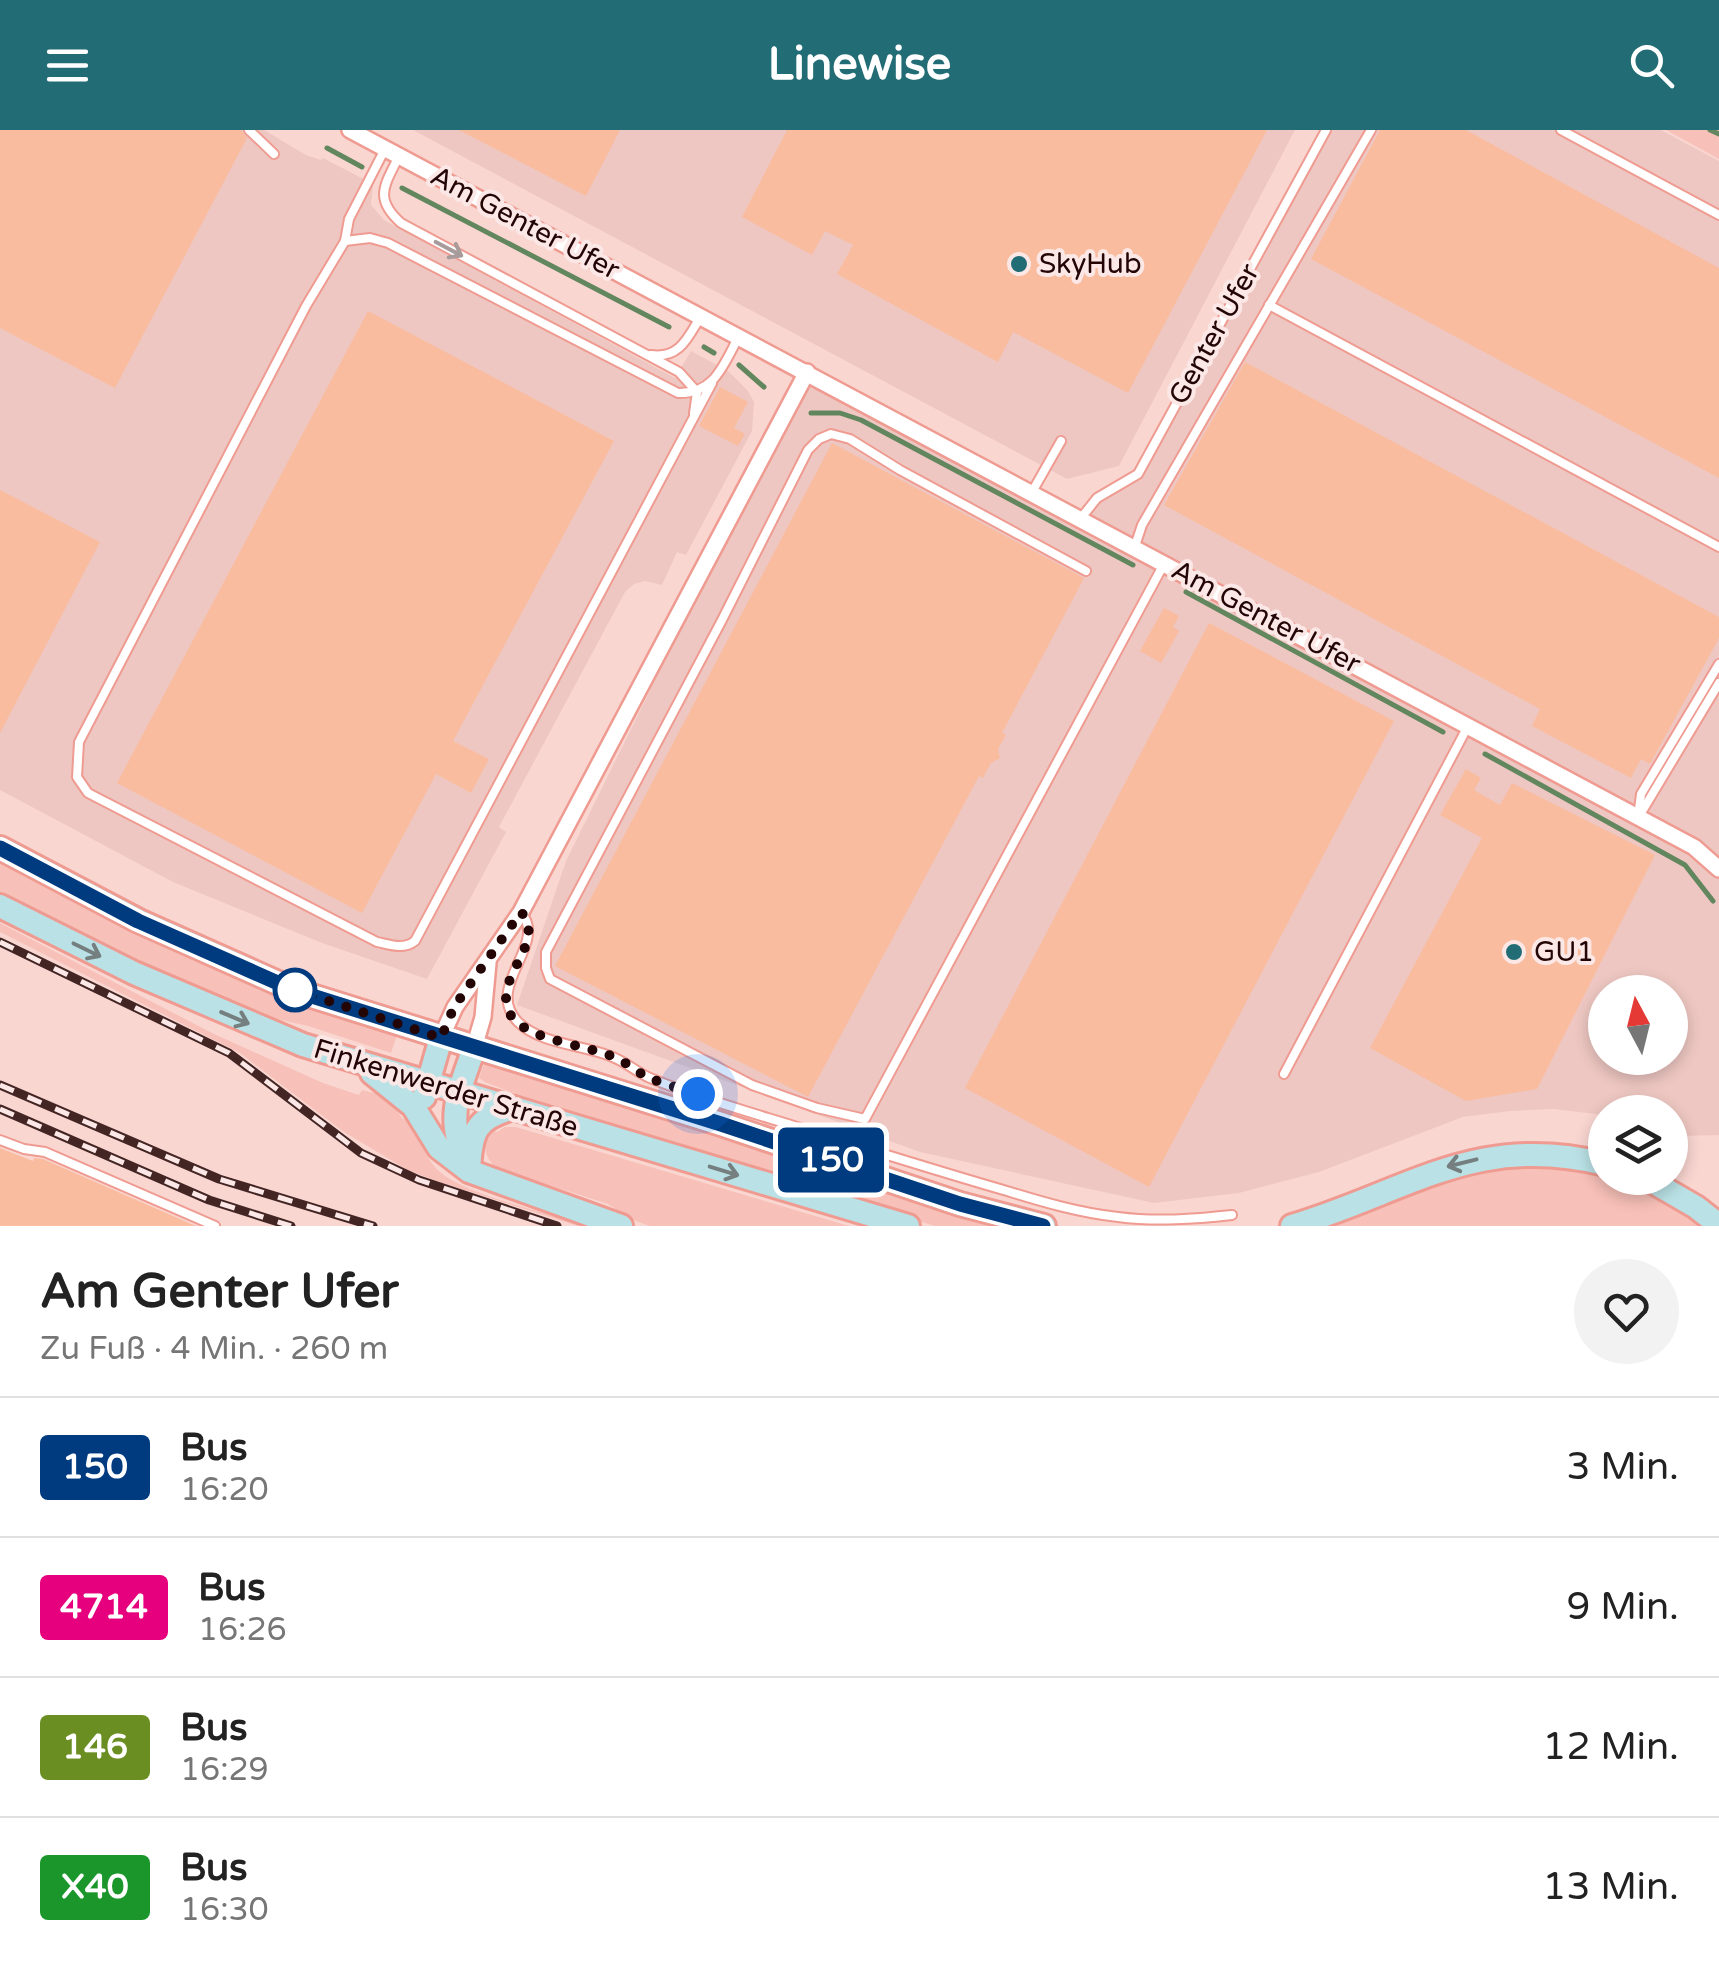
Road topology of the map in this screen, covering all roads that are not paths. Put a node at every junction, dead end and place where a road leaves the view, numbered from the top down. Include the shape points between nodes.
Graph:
1 (249, 130) edge
2 (350, 130) edge
3 (1326, 130) edge
4 (1371, 130) edge
5 (1562, 130) edge
6 (392, 152) junction
7 (274, 154) dead end
8 (1719, 216) edge
9 (345, 241) junction
10 (1269, 306) junction
11 (701, 316) junction
12 (739, 336) junction
13 (642, 353) junction
14 (807, 372) junction
15 (712, 383) junction
16 (696, 392) junction
17 (693, 423) junction
18 (1061, 441) dead end
19 (1032, 492) junction
20 (1081, 518) junction
21 (1134, 546) junction
22 (1719, 548) edge
23 (1165, 562) junction
24 (1086, 572) dead end
25 (1719, 664) edge
26 (1719, 683) edge
27 (1468, 726) junction
28 (1638, 817) junction
29 (0, 848) edge
30 (1719, 869) edge
31 (0, 906) edge
32 (521, 912) junction
33 (488, 963) junction
34 (441, 1038) junction
35 (474, 1048) junction
36 (362, 1064) junction
37 (1284, 1074) dead end
38 (426, 1084) junction
39 (458, 1093) junction
40 (514, 1108) junction
41 (424, 1122) junction
42 (0, 1140) edge
43 (1588, 1161) edge
44 (469, 1171) junction
45 (1675, 1195) edge
46 (1232, 1215) dead end
47 (215, 1226) edge
48 (621, 1226) edge
49 (908, 1226) edge
50 (1044, 1226) edge
51 (1292, 1226) edge
52 (1719, 1226) edge

1 - 7 lane
2 - 6 street, Am Genter Ufer
3 - 20 lane, Genter Ufer via 1138,474 1096,498
4 - 10 lane
5 - 8 lane
6 - 9 lane via 349,220
6 - 11 street, Am Genter Ufer
6 -> 13 lane via 383,195 400,223
9 - 16 lane via 388,243 667,390
9 - 17 lane via 79,742 77,777 88,793 377,942 410,945
10 - 21 lane
10 - 22 lane
11 - 12 street, Am Genter Ufer
11 - 13 lane via 681,349
12 - 14 street, Am Genter Ufer
12 - 15 lane
13 - 16 lane via 679,372
14 - 19 street, Am Genter Ufer
14 - 32 street
15 - 16 lane
15 - 17 lane
16 - 17 lane
18 - 19 lane
19 - 20 street, Am Genter Ufer
20 - 21 street, Am Genter Ufer
21 - 23 street, Am Genter Ufer
23 - 24 lane via 866,1119 752,1085 550,979 546,952 808,450 820,439 850,439
23 - 27 street, Am Genter Ufer
25 - 28 lane via 1641,794
26 - 28 lane
27 - 28 street, Am Genter Ufer
27 - 37 lane
28 - 30 street, Am Genter Ufer via 1694,847
29 - 34 main road, Finkenwerder Straße via 224,962
31 -> 36 main road, Finkenwerder Straße via 200,1003
32 - 33 street
32 - 46 lane via 531,935 507,996 509,1012 522,1026 698,1094 1064,1207 1176,1220
33 - 34 street via 454,1007
33 - 35 street
34 - 35 main road, Finkenwerder Straße
34 - 38 main road
35 - 39 main road
35 - 50 main road, Finkenwerder Straße
36 - 38 main road, Finkenwerder Straße
36 - 41 main road
38 - 39 main road, Finkenwerder Straße
38 - 41 main road
39 - 40 main road, Finkenwerder Straße
39 - 44 main road via 454,1130
40 - 44 main road via 481,1123
40 -> 49 main road, Finkenwerder Straße
41 - 44 main road via 439,1148
42 - 47 lane via 45,1152
43 -> 51 main road via 1544,1154 1470,1160
44 - 48 main road
45 - 52 main road

